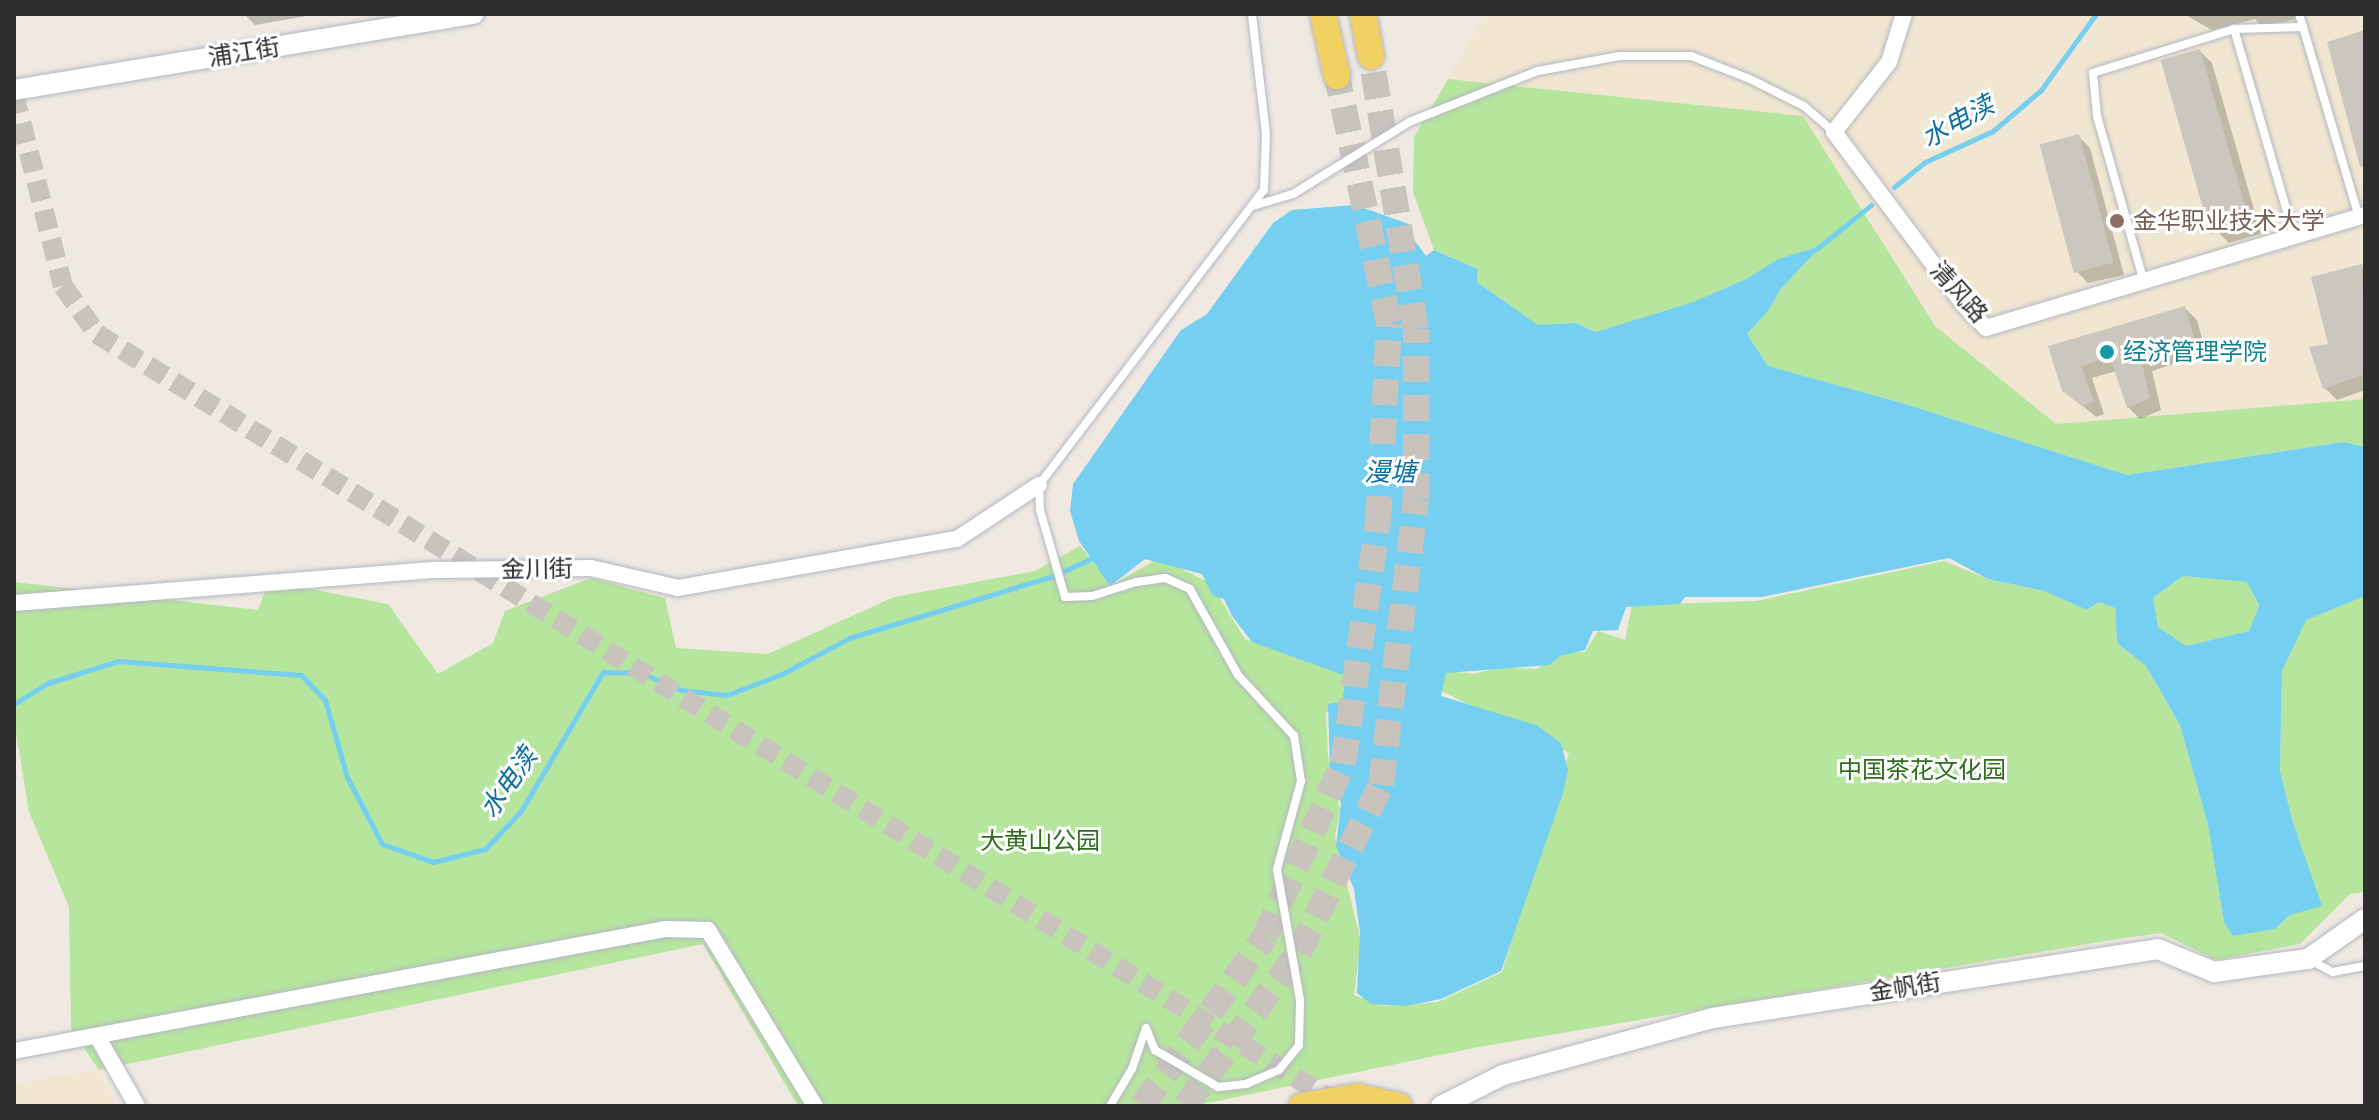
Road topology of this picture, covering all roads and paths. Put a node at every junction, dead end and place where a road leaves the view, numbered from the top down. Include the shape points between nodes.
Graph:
1 (474, 14) edge
2 (1252, 14) edge
3 (1323, 14) edge
4 (1363, 14) edge
5 (1904, 14) edge
6 (2299, 14) edge
7 (2303, 27) junction
8 (2234, 29) junction
9 (1371, 56) tunnel mouth
10 (1337, 76) tunnel mouth
11 (14, 90) edge
12 (1834, 132) junction
13 (1252, 206) junction
14 (2362, 216) edge
15 (2294, 236) junction
16 (2144, 282) junction
17 (1039, 485) junction
18 (14, 603) edge
19 (2365, 919) edge
20 (2308, 959) junction
21 (2365, 966) edge
22 (97, 1036) junction
23 (14, 1051) edge
24 (137, 1106) edge
25 (815, 1106) edge
26 (1110, 1106) edge
27 (1302, 1106) edge
28 (1399, 1106) edge
29 (1441, 1106) edge

1 - 11 street, 浦江街
2 - 13 lane via 1266,134 1264,190
3 - 10 main road
4 - 9 main road
5 - 12 street via 1889,62
6 - 7 lane
7 - 8 lane
7 - 14 lane
8 - 15 lane
8 - 16 lane via 2093,73 2097,116
12 - 13 lane via 1804,106 1691,56 1620,56 1538,71 1409,122 1293,194
12 - 16 street, 清风路 via 1986,328
13 - 17 lane
14 - 15 street, 清风路
15 - 16 street, 清风路
17 - 18 street, 金川街 via 957,539 678,588 591,568 436,570
17 - 26 lane via 1040,510 1065,597 1092,596 1165,578 1190,589 1238,675 1294,736 1301,781 1277,869 1300,1000 1299,1045 1279,1070 1246,1084 1218,1087 1155,1050 1146,1028 1132,1069
19 - 20 street, 金帆街
20 - 21 lane via 2333,972
20 - 29 street, 金帆街 via 2214,972 2158,949 1713,1018 1503,1075
22 - 23 street
22 - 24 street
22 - 25 street via 665,929 708,930
27 - 28 main road via 1357,1097

